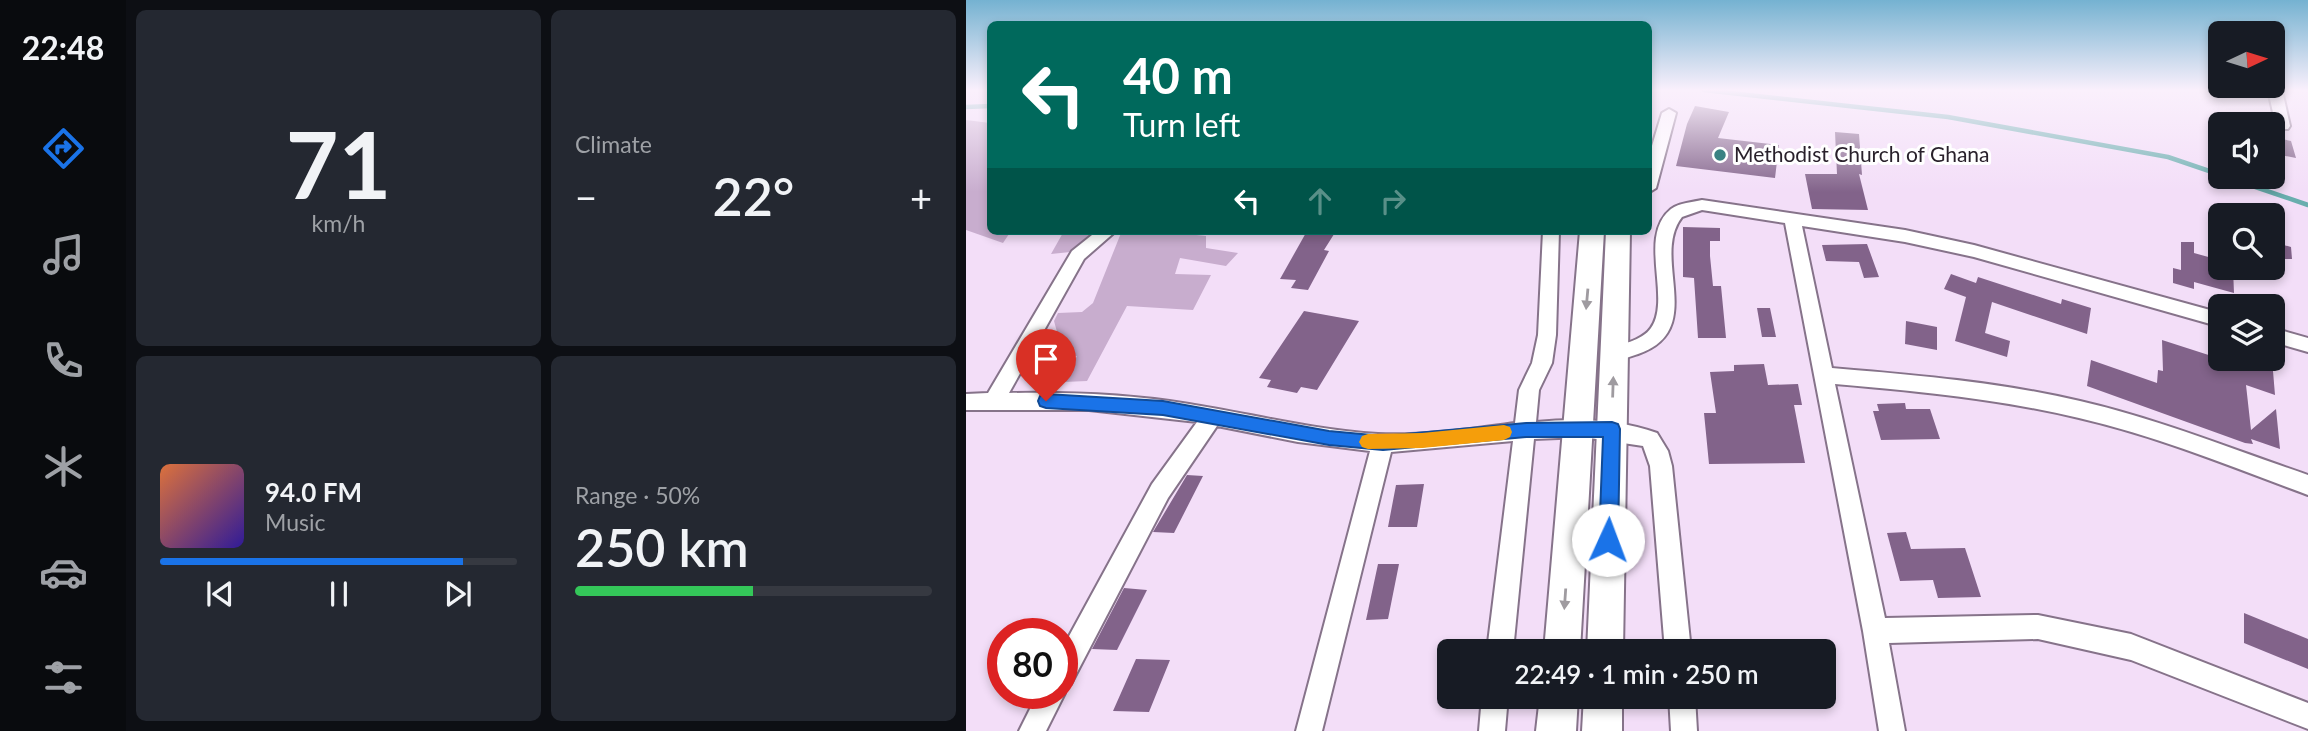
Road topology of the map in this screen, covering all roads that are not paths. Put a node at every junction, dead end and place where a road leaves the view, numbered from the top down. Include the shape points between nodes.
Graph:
1 (1666, 124) edge
2 (1652, 174) edge
3 (1792, 217) junction
4 (1103, 235) edge
5 (1551, 235) edge
6 (1611, 235) edge
7 (1612, 235) edge
8 (2208, 316) edge
9 (2285, 338) edge
10 (2308, 345) edge
11 (1614, 354) junction
12 (1824, 375) junction
13 (994, 401) junction
14 (966, 402) edge
15 (1212, 417) junction
16 (1577, 428) junction
17 (1612, 429) junction
18 (1526, 430) junction
19 (1383, 443) junction
20 (2308, 485) edge
21 (1875, 631) junction
22 (1501, 639) edge
23 (1563, 639) edge
24 (1605, 639) edge
25 (1677, 639) edge
26 (1078, 645) edge
27 (1044, 709) edge
28 (1494, 709) edge
29 (1558, 709) edge
30 (1603, 709) edge
31 (1683, 709) edge
32 (2308, 716) edge
33 (1032, 731) edge
34 (1309, 731) edge
35 (1492, 731) edge
36 (1556, 731) edge
37 (1602, 731) edge
38 (1684, 731) edge
39 (1892, 731) edge

1 - 2 street
3 - 8 street via 1974,251
3 - 11 street via 1702,205 1676,212 1665,244 1664,320 1658,334
3 - 12 street
4 - 13 street via 1078,255
5 - 18 street via 1547,335 1530,390
6 -> 16 highway
7 - 11 highway
9 - 10 street
17 -> 11 highway
12 - 20 street via 2042,400 2119,419
12 - 21 street
13 - 14 street
13 - 15 street via 1112,403
15 - 19 street
15 - 26 street via 1160,491
16 - 17 street
16 - 18 street
16 -> 23 highway
17 - 24 highway
17 - 25 street via 1650,439 1657,451
18 - 19 street
18 - 22 street
19 - 34 street
21 - 32 street via 2038,627 2131,648
21 - 39 street
27 - 33 street
28 - 35 street
29 - 36 highway
30 - 37 highway
31 - 38 street

